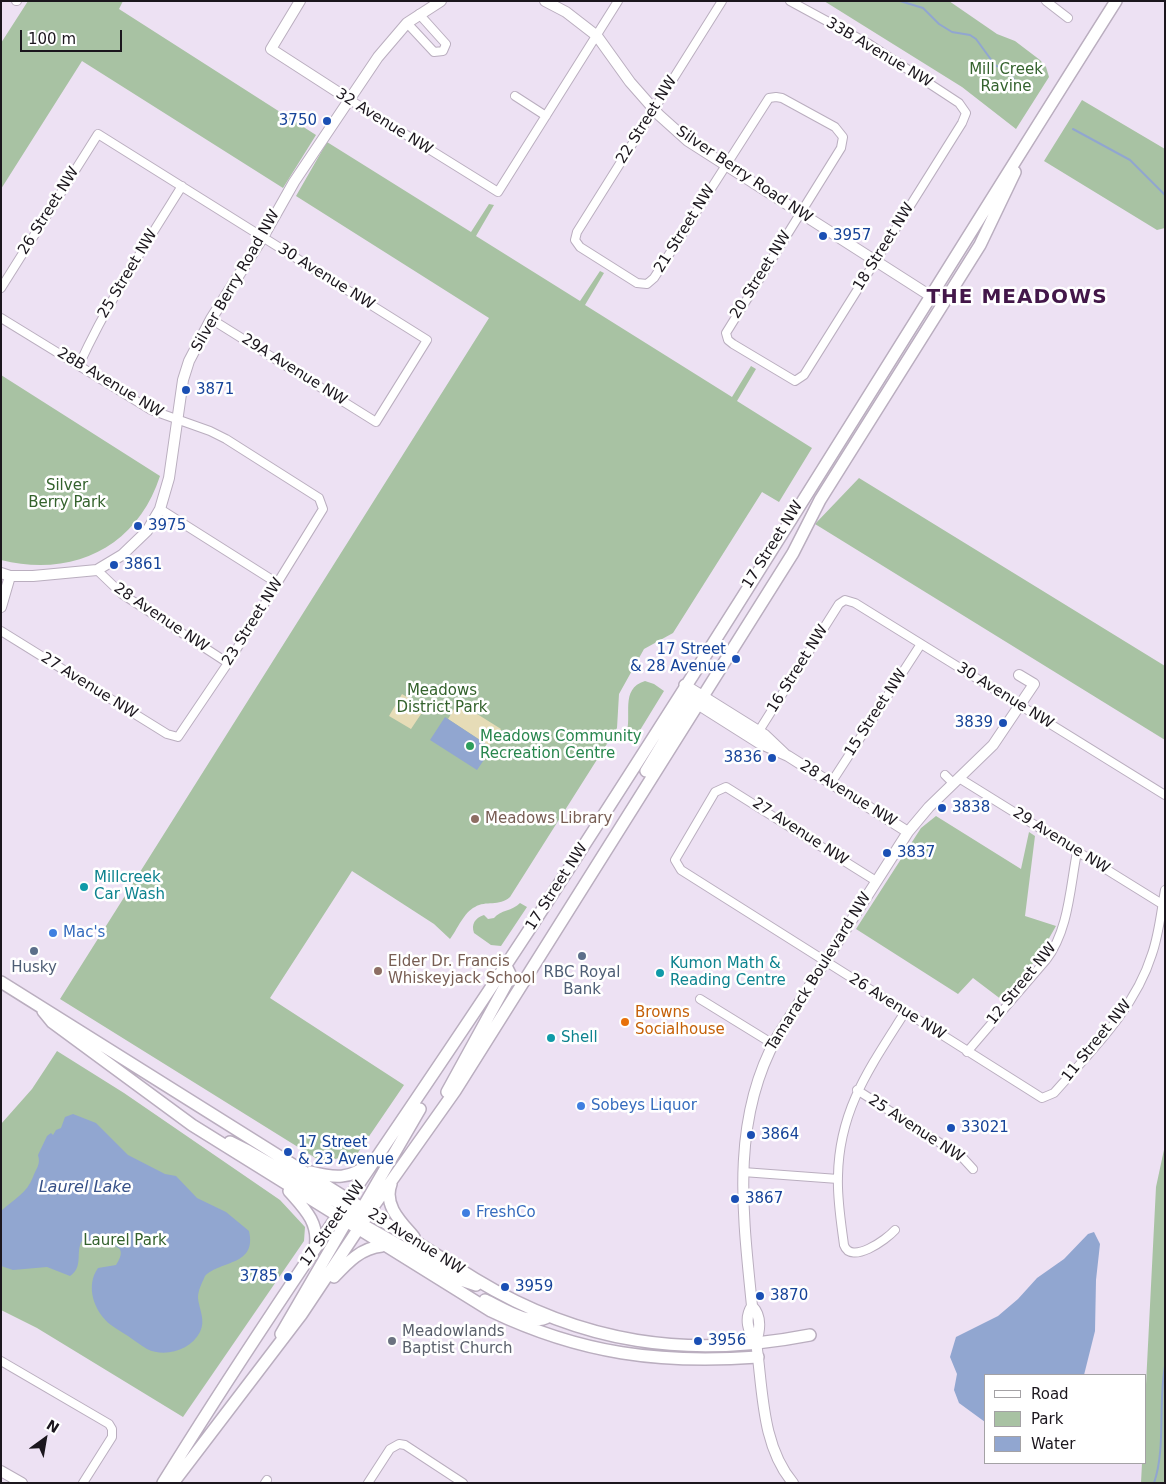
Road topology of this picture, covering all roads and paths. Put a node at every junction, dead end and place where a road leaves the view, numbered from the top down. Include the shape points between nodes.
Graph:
1 (300, 1) edge
2 (441, 1) edge
3 (545, 1) edge
4 (618, 1) edge
5 (722, 1) edge
6 (790, 1) edge
7 (1046, 1) edge
8 (1116, 1) edge
9 (419, 14) junction
10 (1068, 18) dead end
11 (407, 23) junction
12 (597, 36) junction
13 (515, 96) dead end
14 (772, 97) joint
15 (350, 100) junction
16 (654, 109) junction
17 (966, 110) joint
18 (546, 116) junction
19 (98, 134) joint
20 (1018, 156) junction
21 (725, 166) junction
22 (182, 186) junction
23 (800, 214) junction
24 (263, 237) junction
25 (875, 261) junction
26 (645, 284) joint
27 (1, 288) edge
28 (930, 296) junction
29 (943, 304) junction
30 (1, 318) edge
31 (211, 319) junction
32 (79, 365) junction
33 (797, 381) joint
34 (176, 420) junction
35 (376, 422) joint
36 (322, 505) joint
37 (160, 508) junction
38 (97, 570) junction
39 (6, 574) edge
40 (278, 583) junction
41 (845, 600) joint
42 (1, 607) edge
43 (1, 631) edge
44 (920, 644) junction
45 (228, 663) junction
46 (1019, 675) dead end
47 (690, 696) junction
48 (1021, 705) junction
49 (759, 730) junction
50 (178, 738) joint
51 (753, 740) junction
52 (788, 756) junction
53 (952, 779) junction
54 (831, 783) junction
55 (1165, 795) edge
56 (908, 832) junction
57 (1077, 852) junction
58 (675, 863) joint
59 (876, 880) junction
60 (1165, 890) edge
61 (1162, 904) junction
62 (825, 962) junction
63 (506, 966) junction
64 (1, 982) edge
65 (700, 999) dead end
66 (37, 1005) junction
67 (905, 1012) junction
68 (773, 1044) junction
69 (967, 1052) junction
70 (444, 1061) junction
71 (857, 1090) junction
72 (1046, 1098) joint
73 (440, 1113) junction
74 (192, 1125) junction
75 (379, 1156) junction
76 (292, 1164) junction
77 (973, 1169) dead end
78 (743, 1172) junction
79 (394, 1178) junction
80 (838, 1179) junction
81 (281, 1182) junction
82 (354, 1215) junction
83 (894, 1230) dead end
84 (421, 1245) junction
85 (382, 1246) junction
86 (315, 1249) junction
87 (452, 1289) junction
88 (494, 1291) junction
89 (314, 1298) junction
90 (548, 1317) junction
91 (810, 1335) dead end
92 (756, 1342) junction
93 (600, 1350) junction
94 (758, 1357) junction
95 (269, 1359) junction
96 (1, 1361) edge
97 (1, 1470) edge
98 (22, 1483) edge
99 (84, 1483) edge
100 (163, 1483) edge
101 (173, 1483) edge
102 (368, 1483) edge
103 (463, 1483) edge
104 (793, 1483) edge

1 - 15 street, 32 Avenue NW via 271,50
2 - 9 street, Silver Berry Road NW
3 - 12 street, Silver Berry Road NW via 566,12
4 - 12 street
5 - 16 street, 22 Street NW
6 - 17 street, 33B Avenue NW via 869,44
7 - 10 street
8 - 20 main road, 17 Street NW
9 - 11 street, Silver Berry Road NW
9 - 11 street via 446,44 443,51 434,52
11 - 15 street, Silver Berry Road NW via 389,42
12 - 16 street, Silver Berry Road NW
12 - 18 street
13 - 18 street
14 - 21 street, 21 Street NW via 764,104
14 - 23 street, 20 Street NW via 782,98 834,127 843,137 841,148
15 - 18 street, 32 Avenue NW via 497,192
15 - 24 street, Silver Berry Road NW via 294,182
16 - 21 street, Silver Berry Road NW via 688,141
16 - 26 street, 22 Street NW via 575,240 587,252 637,283
17 - 25 street, 18 Street NW via 962,123
19 - 22 street, 30 Avenue NW
19 - 27 street, 26 Street NW
20 - 28 main road, 17 Street NW
20 - 29 main road, 17 Street NW via 1017,169 989,227
21 - 23 street, Silver Berry Road NW
21 - 26 street, 21 Street NW via 654,278
22 - 24 street, 30 Avenue NW
22 - 32 street, 25 Street NW via 121,282
23 - 25 street, Silver Berry Road NW
23 - 33 street, 20 Street NW via 729,326 727,336 739,348 788,379
24 - 31 street, Silver Berry Road NW
24 - 35 street, 30 Avenue NW via 427,340
25 - 28 street, Silver Berry Road NW
25 - 33 street, 18 Street NW via 804,376
28 - 29 street, Silver Berry Road NW
28 - 47 main road, 17 Street NW
29 - 47 main road, 17 Street NW via 820,500 793,553
30 - 32 street, 28B Avenue NW
31 - 34 street, Silver Berry Road NW via 186,370
31 - 35 street, 29A Avenue NW
32 - 34 street, 28B Avenue NW via 151,410
34 - 36 street, 28B Avenue NW via 226,439 319,498
34 - 37 street, Silver Berry Road NW via 172,464
36 - 40 street, 23 Street NW via 322,513
37 - 38 street, Silver Berry Road NW via 137,541 122,555
37 - 40 street
38 - 39 street, Silver Berry Road NW via 60,575
38 - 45 street, 28 Avenue NW via 122,594
39 - 42 street
40 - 45 street, 23 Street NW
41 - 44 street, 30 Avenue NW
41 - 49 street, 16 Street NW via 839,604
43 - 50 street, 27 Avenue NW
44 - 48 street, 30 Avenue NW
44 - 54 street, 15 Street NW
45 - 50 street, 23 Street NW
46 - 48 street, Tamarack Boulevard NW via 1034,684
47 - 49 street, 28 Avenue NW
47 - 51 street, 28 Avenue NW
47 - 63 main road, 17 Street NW
47 - 73 main road, 17 Street NW via 631,809
48 - 53 street, Tamarack Boulevard NW via 993,745
48 - 55 street, 30 Avenue NW
49 - 51 street, 16 Street NW
49 - 52 street, 28 Avenue NW
51 - 52 street, 28 Avenue NW
52 - 54 street, 28 Avenue NW
53 - 56 street, Tamarack Boulevard NW
53 - 57 street, 29 Avenue NW
54 - 56 street, 28 Avenue NW
56 - 59 street, Tamarack Boulevard NW
57 - 61 street, 29 Avenue NW
57 - 69 street, 12 Street NW via 1056,944
58 - 59 street, 27 Avenue NW via 677,854 710,800 724,787
58 - 62 street, 26 Avenue NW via 681,870
59 - 62 street, Tamarack Boulevard NW
60 - 61 street, 11 Street NW
61 - 72 street, 11 Street NW via 1152,955 1136,993 1115,1022 1054,1093
62 - 67 street, 26 Avenue NW
62 - 68 street, Tamarack Boulevard NW
63 - 70 main road, 17 Street NW
63 - 73 main road via 510,972 509,979 452,1081
64 - 66 main road, 23 Avenue NW
65 - 68 street
66 - 74 main road, 23 Avenue NW via 52,1022
66 - 76 main road, 23 Avenue NW
67 - 69 street, 26 Avenue NW
67 - 71 street
68 - 78 street, Tamarack Boulevard NW via 751,1108
69 - 72 street, 26 Avenue NW via 1036,1096
70 - 75 main road, 17 Street NW
70 - 82 main road via 430,1093
71 - 77 street, 25 Avenue NW via 962,1157
71 - 80 street via 842,1137
73 - 79 main road, 17 Street NW
74 - 81 main road, 23 Avenue NW
74 - 82 main road via 248,1151
75 - 76 main road via 358,1173 341,1178
75 - 82 main road, 17 Street NW
76 - 82 main road, 23 Avenue NW
78 - 80 street
78 - 92 street, Tamarack Boulevard NW via 752,1306 748,1312 749,1330
79 - 82 main road, 17 Street NW
79 - 84 main road via 389,1191 390,1206
80 - 83 street via 844,1244 849,1252 858,1253 884,1240
81 - 82 main road, 23 Avenue NW
81 - 86 main road via 313,1222 317,1234
82 - 84 main road, 23 Avenue NW
82 - 85 main road, 23 Avenue NW
82 - 86 main road, 17 Street NW
82 - 88 main road via 461,1280
82 - 89 main road, 17 Street NW
82 - 95 main road via 289,1318
84 - 88 main road, 23 Avenue NW
85 - 87 main road, 23 Avenue NW
85 - 89 main road via 368,1248 357,1255
86 - 100 main road, 17 Street NW
87 - 90 main road via 531,1320
87 - 93 main road, 23 Avenue NW via 536,1332
88 - 90 main road, 23 Avenue NW
89 - 95 main road, 17 Street NW
90 - 92 main road, 23 Avenue NW via 598,1333 651,1343 702,1346
91 - 92 main road, 23 Avenue NW
92 - 93 main road via 748,1349 719,1353
92 - 94 street, Tamarack Boulevard NW
93 - 94 main road, 23 Avenue NW via 682,1360
94 - 104 street, Tamarack Boulevard NW via 772,1444
95 - 101 main road, 17 Street NW
96 - 99 street via 109,1424 113,1432 110,1441
97 - 98 street
102 - 103 street via 395,1445 404,1445

